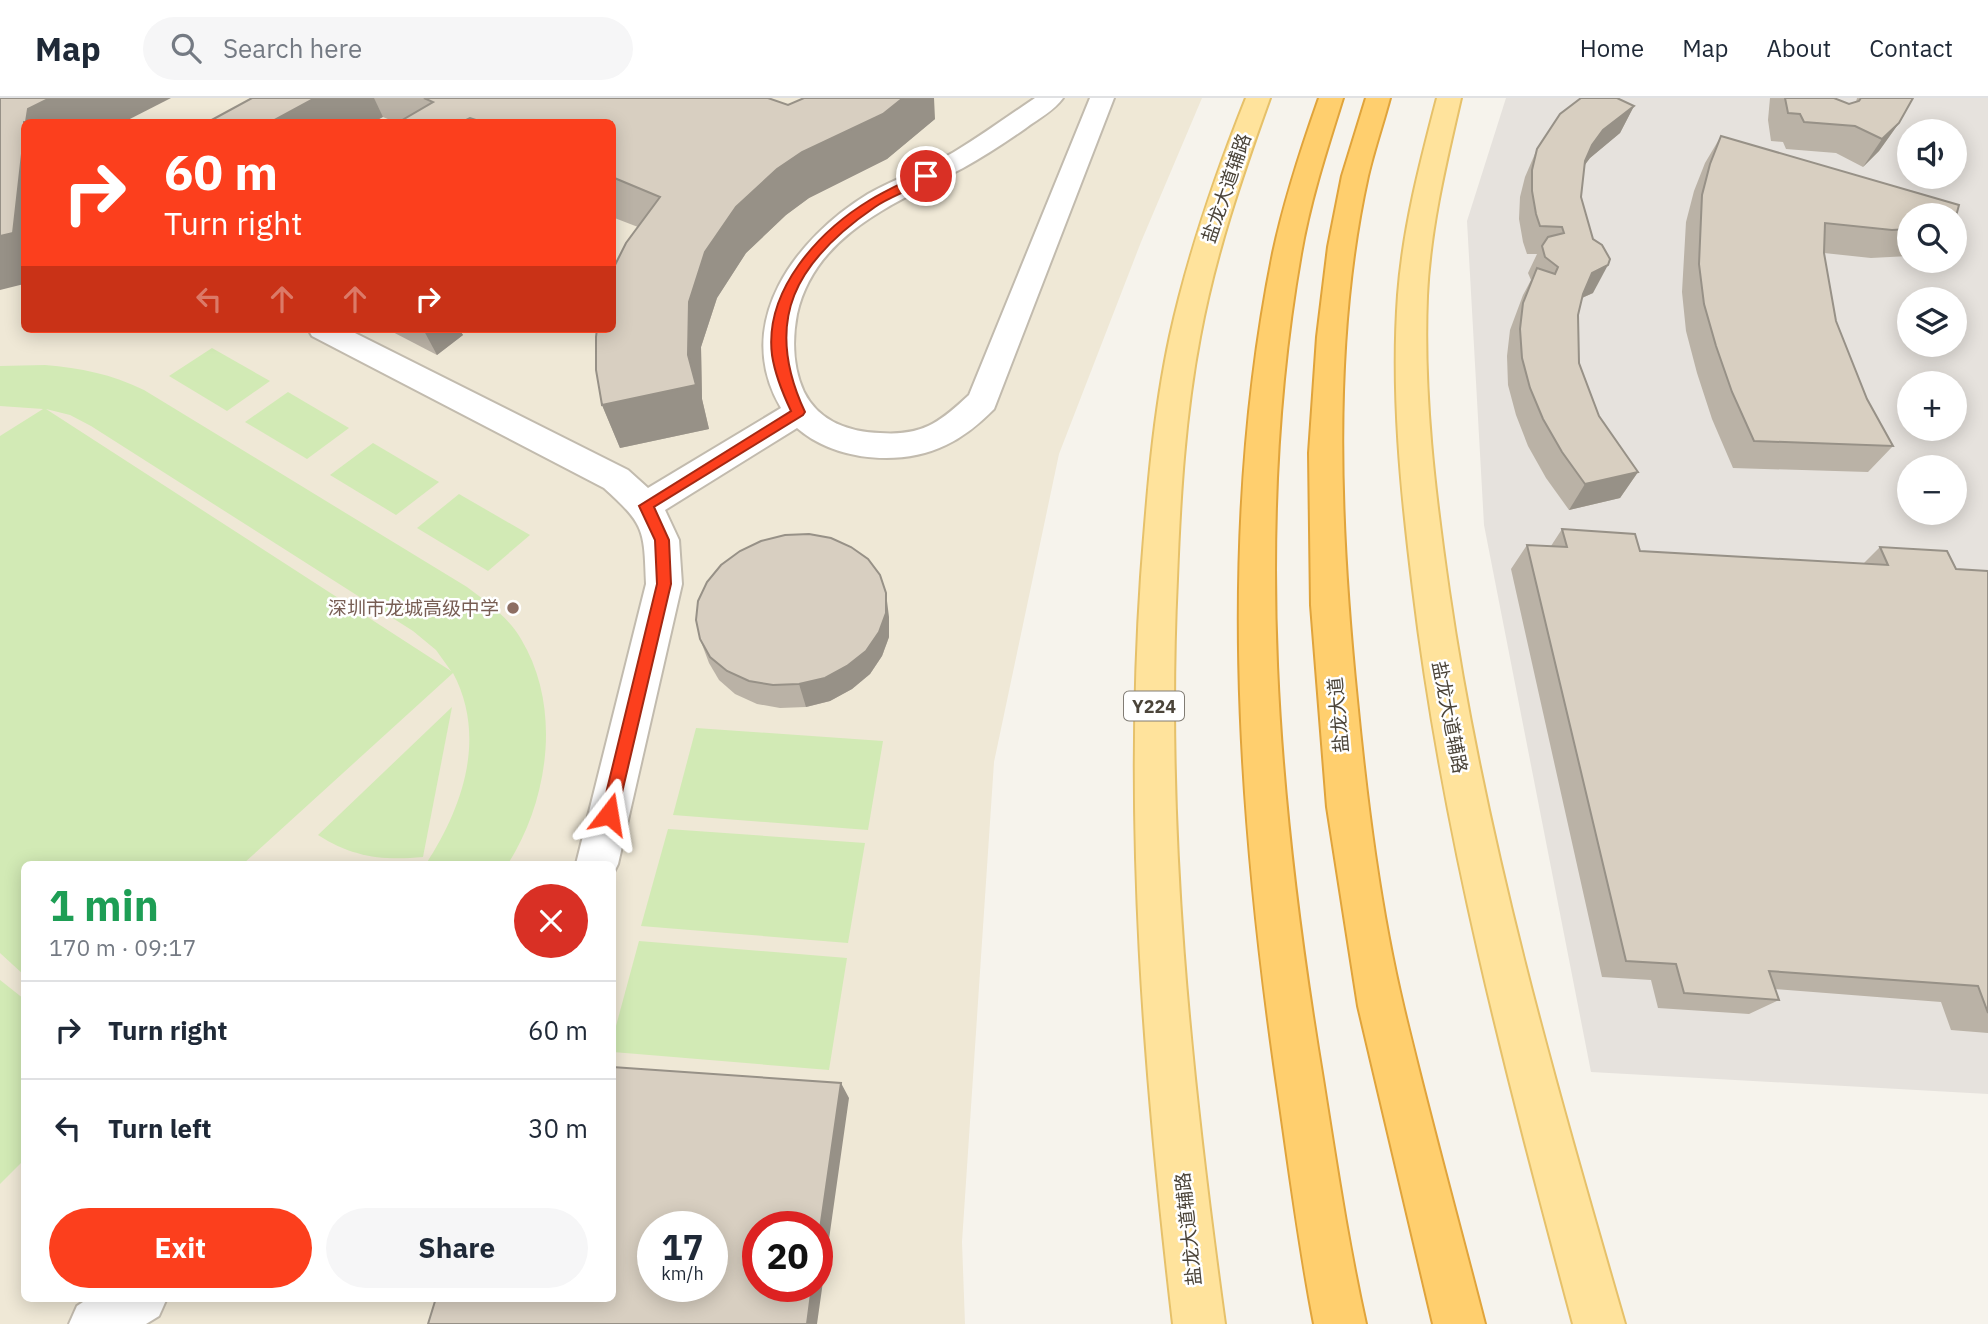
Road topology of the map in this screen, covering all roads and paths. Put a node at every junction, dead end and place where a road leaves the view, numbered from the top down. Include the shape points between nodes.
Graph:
1 (1051, 98) edge
2 (1102, 98) edge
3 (1258, 98) edge
4 (1331, 98) edge
5 (1378, 98) edge
6 (1449, 98) edge
7 (331, 333) edge
8 (798, 412) junction
9 (646, 506) junction
10 (598, 861) edge
11 (134, 1302) edge
12 (94, 1324) edge
13 (1199, 1324) edge
14 (1340, 1324) edge
15 (1459, 1324) edge
16 (1599, 1324) edge

1 - 8 lane via 972,152 874,202 820,246 787,296 780,324 778,352
2 - 8 lane via 983,401 945,433 910,446 849,441 810,424
3 - 13 main road, 盐龙大道辅路 / Y224 via 1205,247 1184,337 1167,457 1155,621 1154,786 1164,987
4 - 14 highway via 1308,167 1272,345 1261,467 1256,617 1263,780 1286,1005
5 - 15 highway, 盐龙大道 via 1355,176 1332,337 1325,453 1329,605 1346,807 1381,1006
6 - 16 main road, 盐龙大道辅路 via 1428,183 1416,259 1411,354 1416,470 1436,642 1478,863 1527,1066
7 - 9 lane via 616,479
8 - 9 lane
9 - 10 lane via 662,540 664,584
11 - 12 lane

